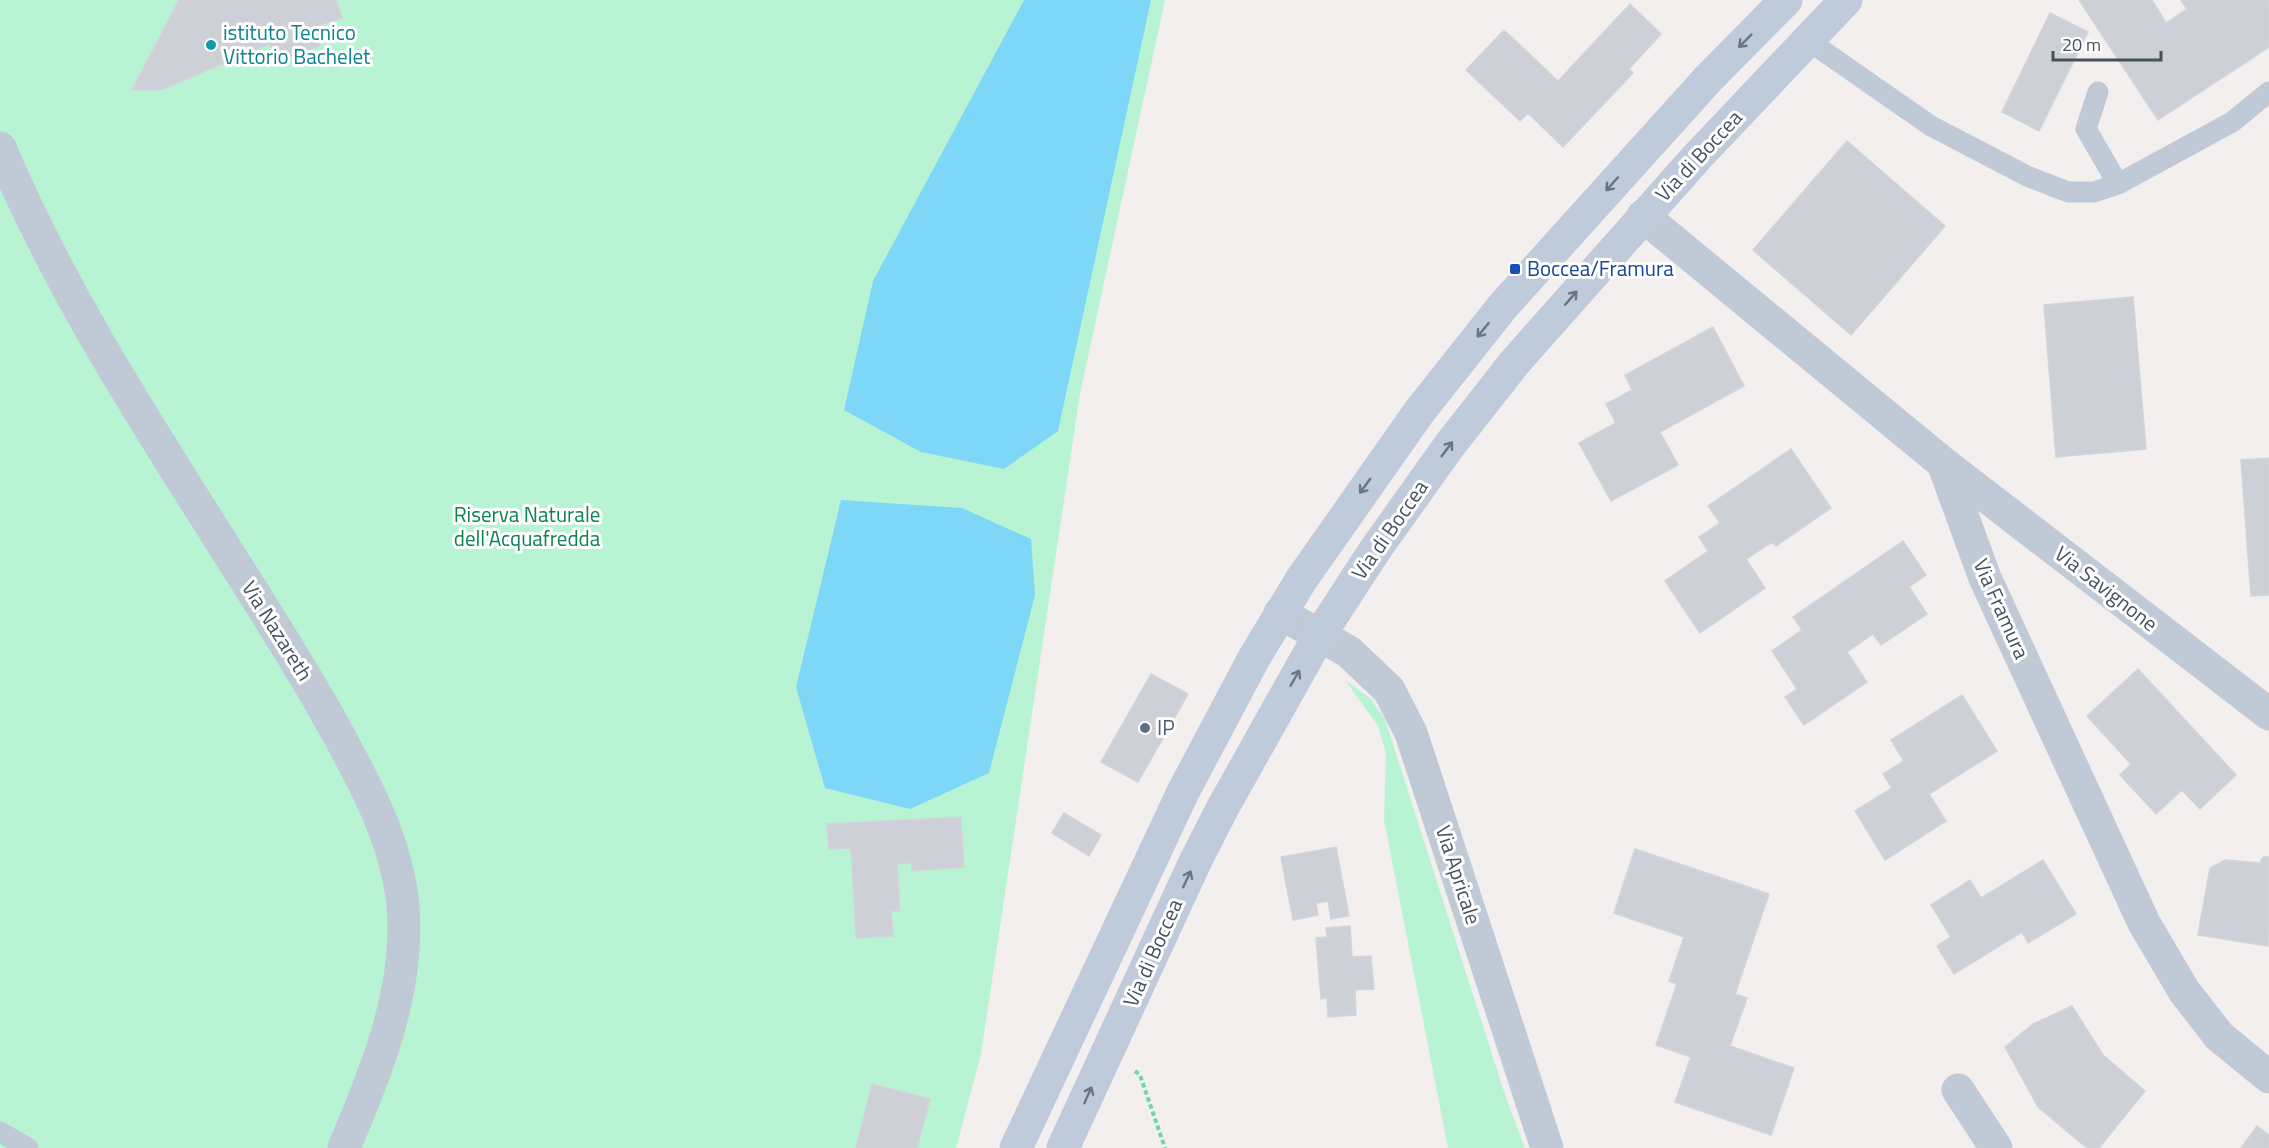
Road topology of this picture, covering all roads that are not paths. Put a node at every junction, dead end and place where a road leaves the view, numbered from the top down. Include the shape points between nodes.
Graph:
1 (1786, 0) edge
2 (1846, 0) edge
3 (1806, 39) junction
4 (2098, 92) dead end
5 (2269, 92) edge
6 (0, 148) edge
7 (2118, 184) junction
8 (1643, 216) junction
9 (1943, 463) junction
10 (1280, 613) junction
11 (1319, 636) junction
12 (2269, 714) edge
13 (2269, 1077) edge
14 (1958, 1090) dead end
15 (0, 1132) edge
16 (28, 1148) edge
17 (344, 1148) edge
18 (1016, 1148) edge
19 (1064, 1148) edge
20 (1547, 1148) edge
21 (1996, 1148) edge

1 -> 10 main road, Via di Boccea via 1692,96 1487,325 1392,450
2 - 3 main road, Via di Boccea
3 - 7 lane via 1931,126 2027,176 2068,192 2094,192
3 - 8 main road, Via di Boccea
4 - 7 lane via 2086,129
5 - 7 lane via 2232,122
6 - 17 street, Via Nazareth via 32,222 84,318 310,684 357,767 387,833 403,903 402,962 388,1033
8 - 9 street
11 -> 8 main road, Via di Boccea via 1475,411
9 - 12 street, Via Savignone
9 - 13 street, Via Framura via 1985,578 2144,923 2184,991 2218,1036
10 - 11 street, Via Apricale
10 - 18 main road, Via di Boccea via 1183,792
19 -> 11 main road, Via di Boccea via 1195,862
11 - 20 street, Via Apricale via 1349,652 1389,690 1411,733
14 - 21 street
15 - 16 lane

